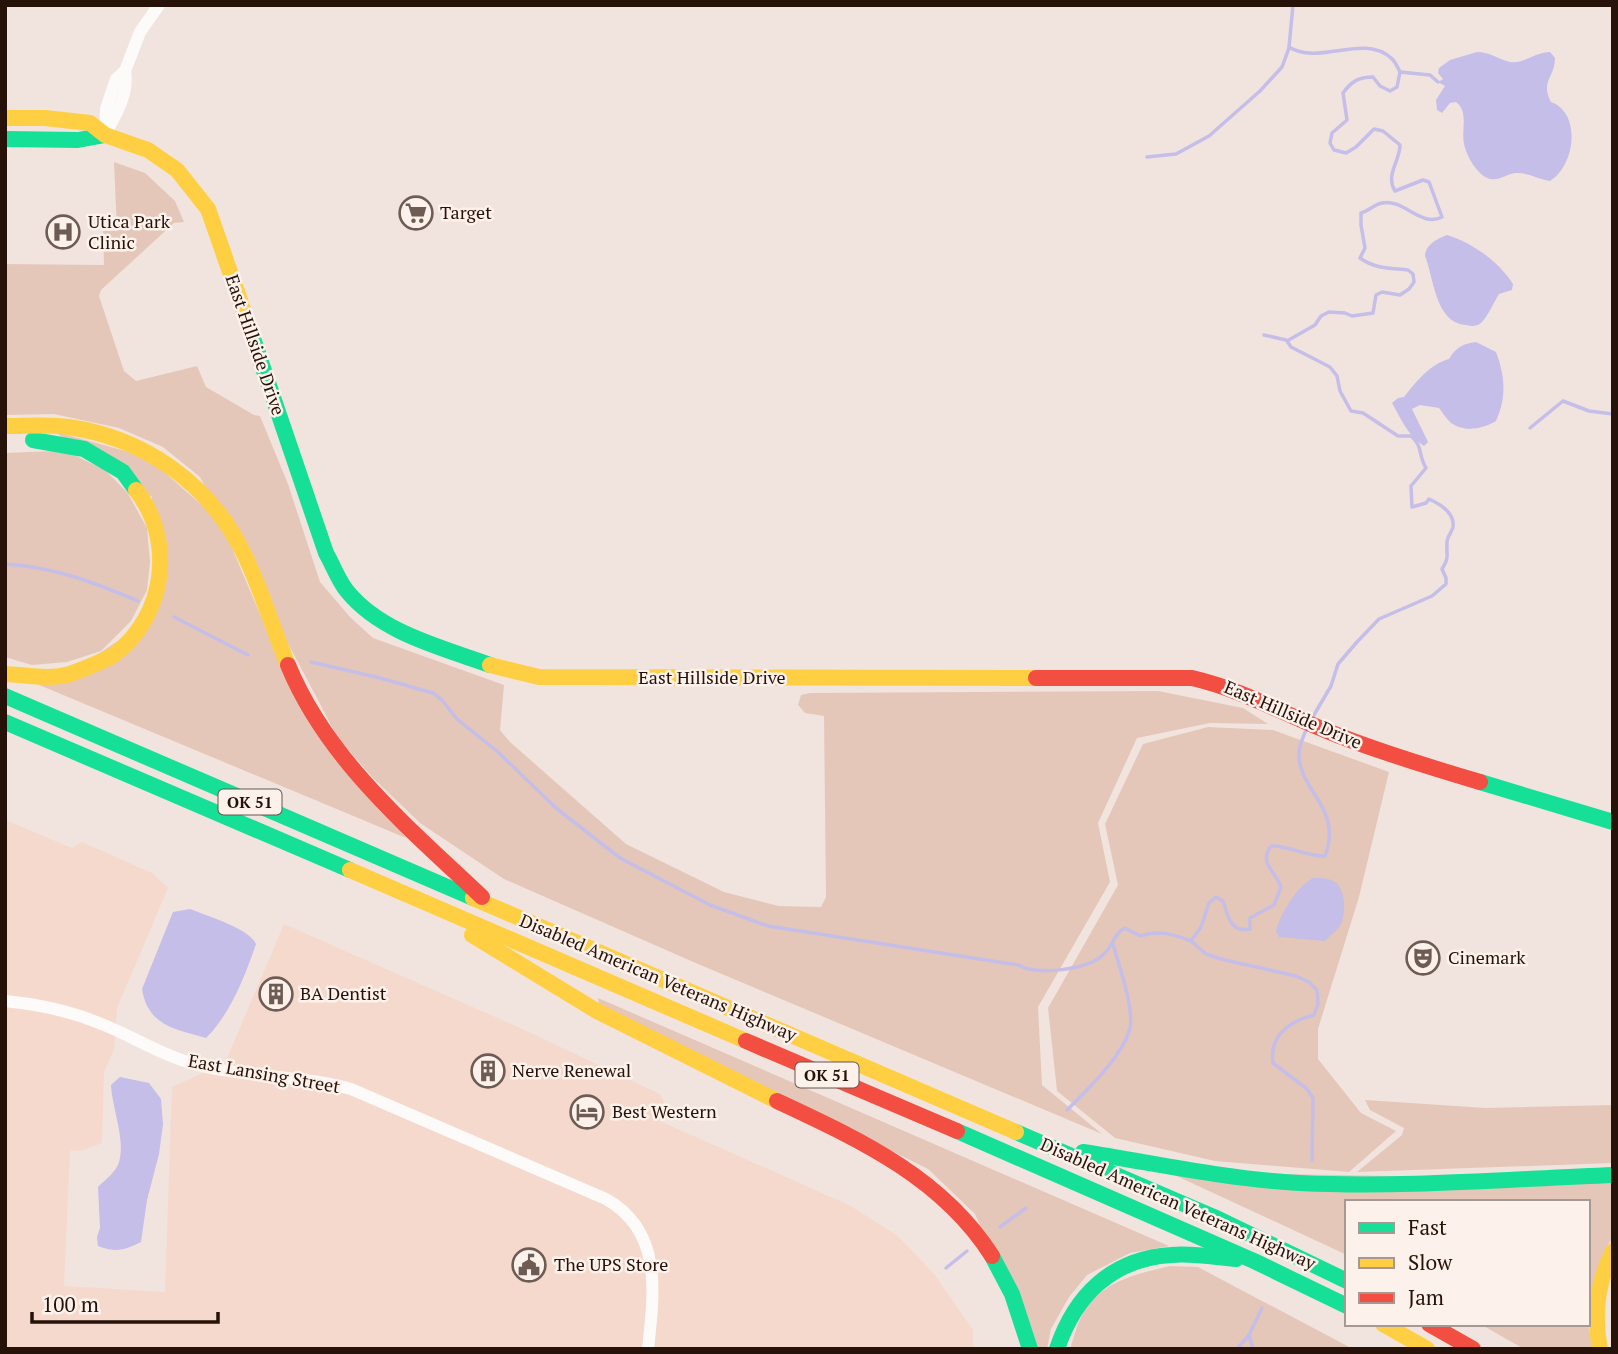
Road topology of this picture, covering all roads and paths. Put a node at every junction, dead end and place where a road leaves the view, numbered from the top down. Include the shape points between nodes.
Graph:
1 (159, 5) edge
2 (5, 118) edge
3 (105, 135) junction
4 (5, 139) edge
5 (5, 425) edge
6 (5, 441) edge
7 (5, 674) edge
8 (5, 696) edge
9 (5, 722) edge
10 (1613, 822) edge
11 (400, 891) junction
12 (494, 907) junction
13 (5, 1001) edge
14 (1050, 1147) junction
15 (1613, 1175) edge
16 (1613, 1251) edge
17 (1254, 1261) junction
18 (1345, 1280) edge
19 (1345, 1305) edge
20 (1387, 1326) edge
21 (1433, 1326) edge
22 (648, 1349) edge
23 (1030, 1349) edge
24 (1057, 1349) edge
25 (1427, 1349) edge
26 (1473, 1349) edge
27 (1600, 1349) edge

1 - 3 street via 140,32 125,71 116,79 106,109
2 - 3 main road, East Hillside Drive via 90,123
3 - 4 main road, East Hillside Drive via 78,140
3 - 10 main road, East Hillside Drive via 148,150 177,170 208,209 332,568 362,606 398,631 505,670 539,677 1192,678 1223,684 1288,716 1425,765
5 - 12 main road via 66,427 111,436 158,458 197,486 225,520 244,554 281,650 318,724 392,813
6 - 7 main road via 83,447 119,467 150,507 162,548 162,566 148,615 131,639 110,656 67,675
8 - 12 main road, Disabled American Veterans Highway / OK 51
9 - 11 main road, Disabled American Veterans Highway / OK 51
11 - 17 main road, Disabled American Veterans Highway / OK 51
11 - 23 main road via 594,1009 916,1175 960,1212 982,1238 1012,1291
12 - 14 main road, Disabled American Veterans Highway / OK 51
13 - 22 street, East Lansing Street via 99,1022 162,1054 200,1066 351,1089 606,1199 630,1217 651,1258
14 - 15 main road via 1301,1183
14 - 18 main road, Disabled American Veterans Highway / OK 51 via 1214,1217
16 - 27 main road via 1598,1297
17 - 19 main road, Disabled American Veterans Highway / OK 51
17 - 24 main road via 1180,1255 1147,1258 1120,1268 1080,1299
20 - 25 main road
21 - 26 main road

